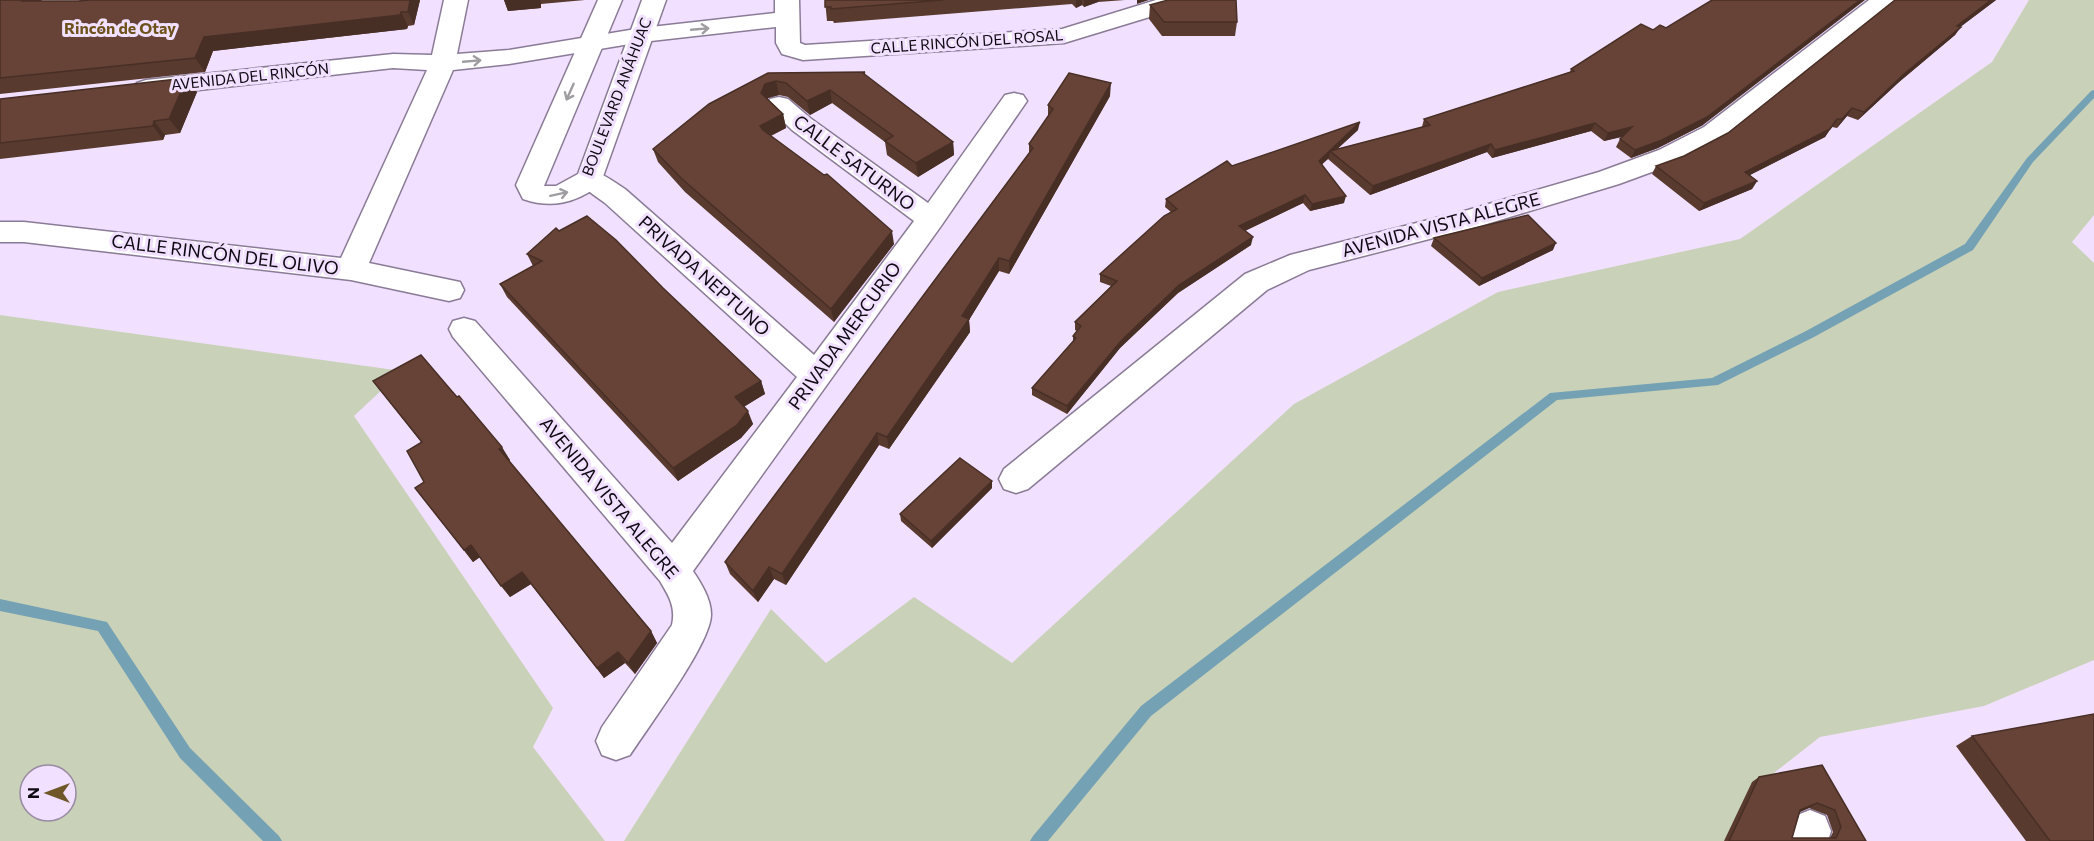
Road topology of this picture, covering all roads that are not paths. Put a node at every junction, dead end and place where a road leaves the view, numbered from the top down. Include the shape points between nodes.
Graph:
1 (456, 0) edge
2 (766, 0) edge
3 (1181, 0) edge
4 (1884, 0) edge
5 (648, 16) edge
6 (787, 21) edge
7 (600, 23) edge
8 (446, 54) junction
9 (119, 91) edge
10 (1014, 101) dead end
11 (779, 105) dead end
12 (573, 147) junction
13 (590, 179) junction
14 (931, 219) junction
15 (0, 232) edge
16 (351, 270) junction
17 (449, 290) dead end
18 (464, 328) dead end
19 (816, 375) junction
20 (1016, 479) dead end
21 (673, 570) junction
22 (616, 741) dead end

1 - 8 street
2 - 5 street
3 - 6 street, CALLE RINCÓN DEL ROSAL via 1064,36 820,53 791,49
4 - 20 street, AVENIDA VISTA ALEGRE via 1713,134 1669,156 1470,219 1300,262 1256,282
5 -> 6 street
5 - 7 street, AVENIDA DEL RINCÓN
5 - 12 street, BOULEVARD ANÁHUAC
7 - 8 street, AVENIDA DEL RINCÓN via 508,57
7 -> 12 street, BOULEVARD ANÁHUAC
8 - 9 street, AVENIDA DEL RINCÓN
8 - 16 street
10 - 14 street, PRIVADA MERCURIO
11 - 14 street, CALLE SATURNO
12 - 13 street, BOULEVARD ANÁHUAC
12 -> 13 street, BOULEVARD ANÁHUAC via 530,185 533,192 555,196
13 - 19 street, PRIVADA NEPTUNO via 615,196
14 - 19 street, PRIVADA MERCURIO
15 - 16 street, CALLE RINCÓN DEL OLIVO
16 - 17 street, CALLE RINCÓN DEL OLIVO
18 - 21 street, AVENIDA VISTA ALEGRE
19 - 21 street, PRIVADA MERCURIO
21 - 22 street, AVENIDA VISTA ALEGRE via 694,609 693,621

